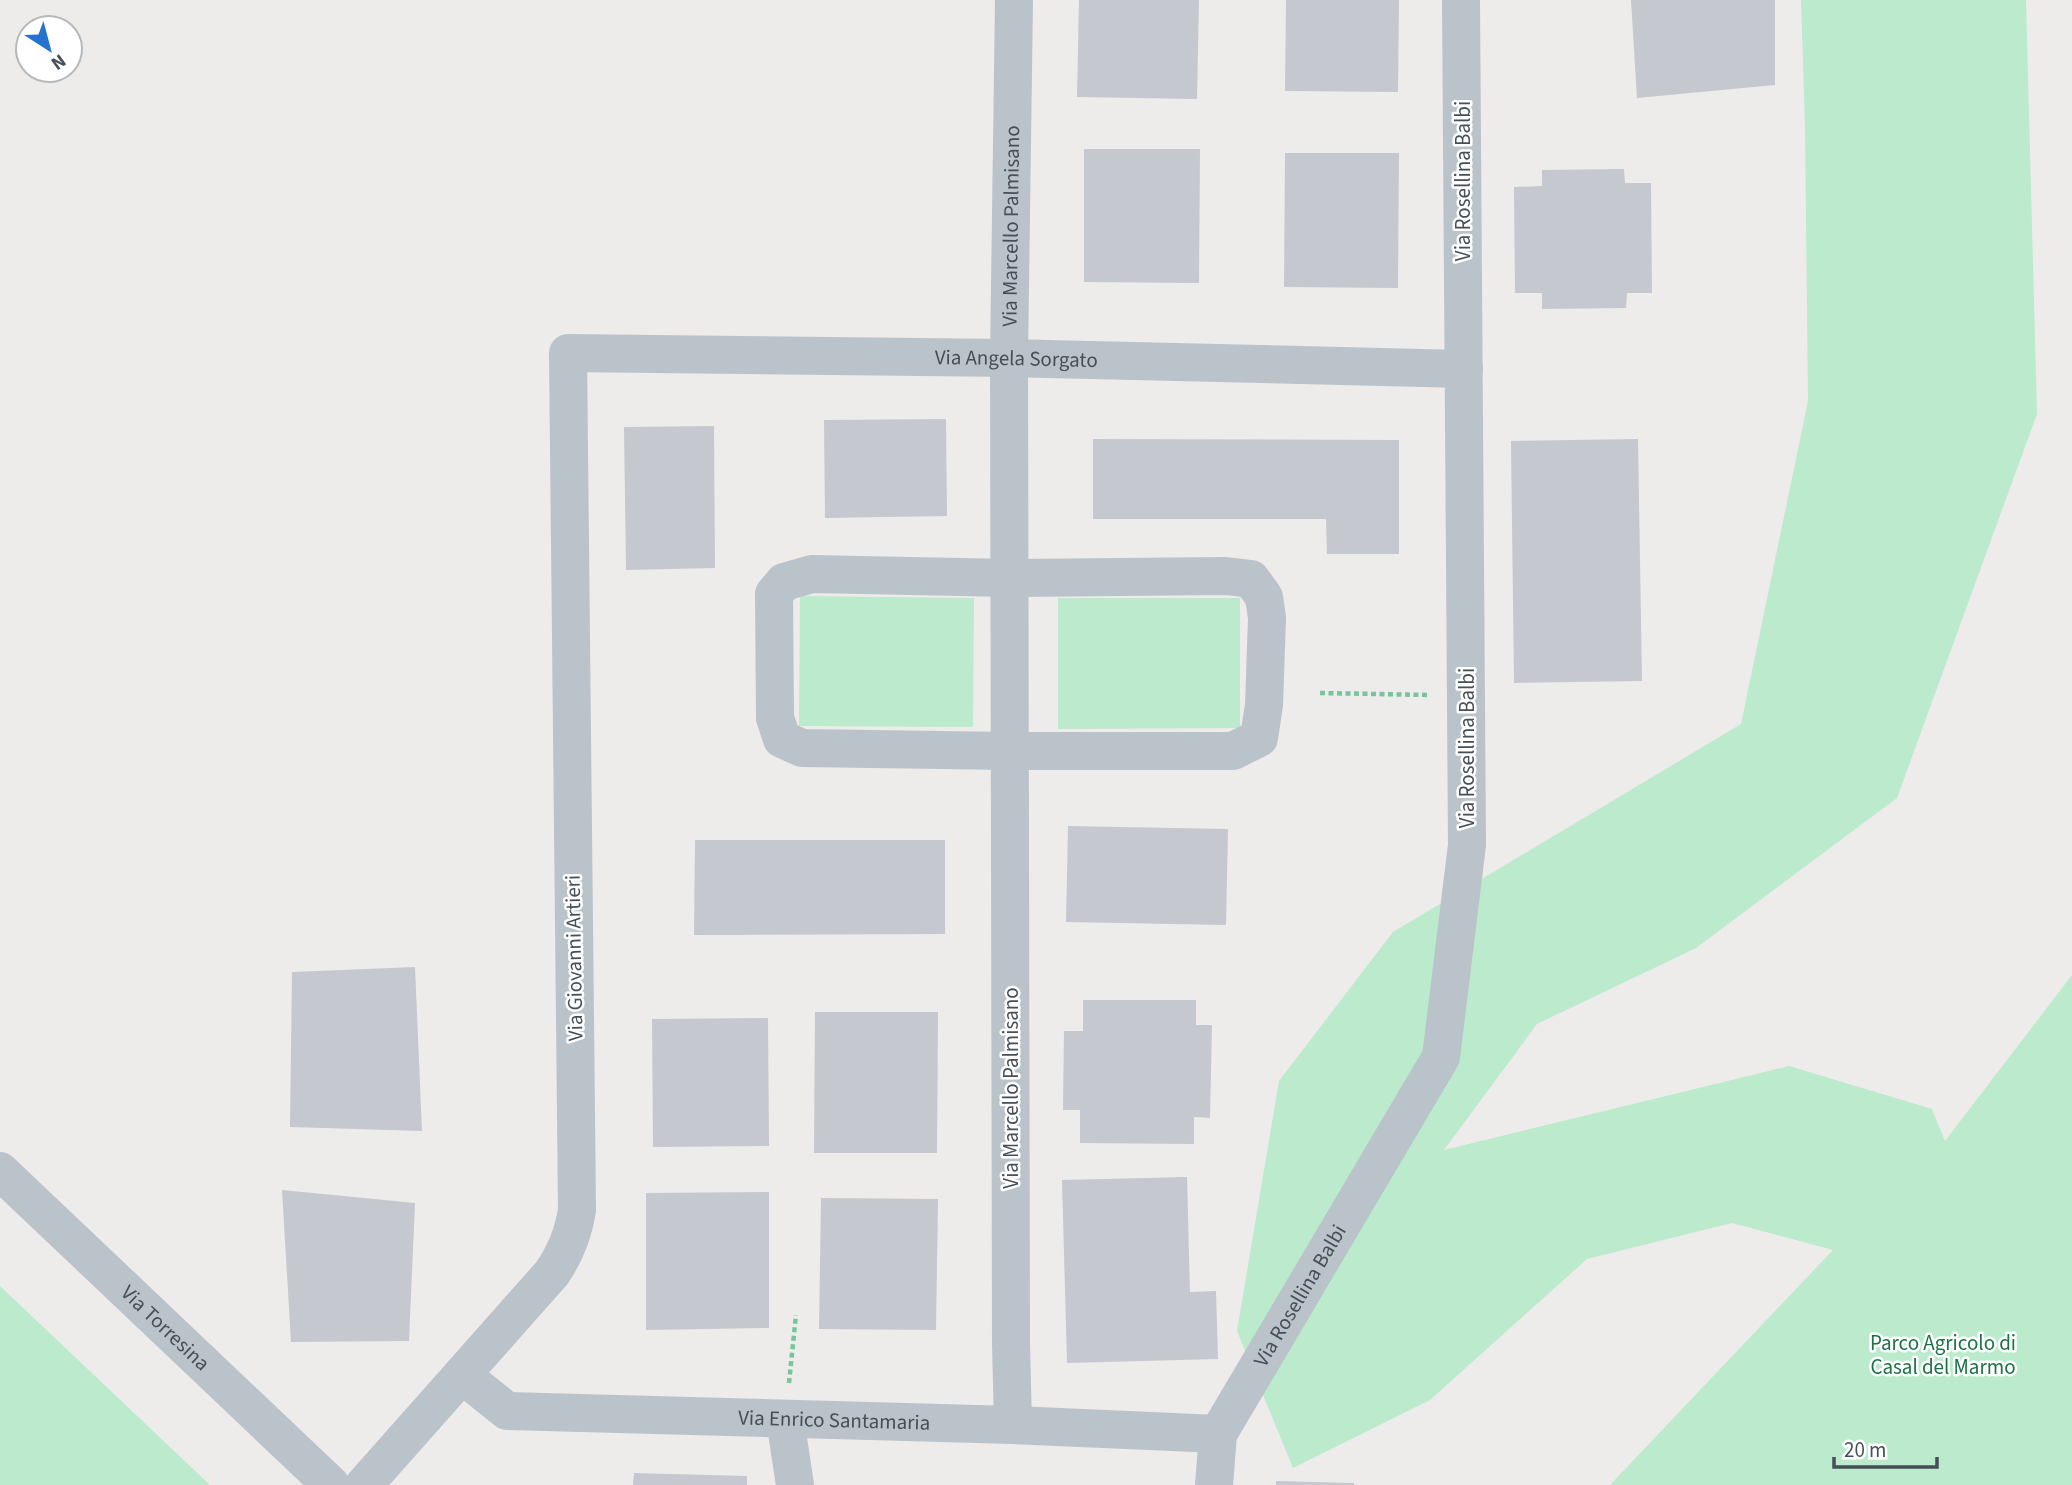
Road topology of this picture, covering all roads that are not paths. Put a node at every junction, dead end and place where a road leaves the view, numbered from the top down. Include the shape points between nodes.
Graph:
1 (1014, 0) edge
2 (1461, 0) edge
3 (568, 353) joint
4 (1009, 358) junction
5 (1464, 369) junction
6 (1010, 578) junction
7 (1010, 751) junction
8 (0, 1171) edge
9 (461, 1375) junction
10 (785, 1419) junction
11 (1013, 1425) junction
12 (1218, 1434) junction
13 (331, 1485) edge
14 (364, 1485) edge
15 (795, 1485) edge
16 (1214, 1485) edge

1 - 4 street, Via Marcello Palmisano
2 - 5 street, Via Rosellina Balbi
3 - 4 street, Via Angela Sorgato
3 - 9 street, Via Giovanni Artieri via 577,1210 570,1241 552,1273
4 - 5 street, Via Angela Sorgato
4 - 6 street, Via Marcello Palmisano
5 - 12 street, Via Rosellina Balbi via 1467,845 1441,1057
6 - 7 street, Via Marcello Palmisano
6 - 7 street via 812,574 784,582 774,594 775,718 782,739 802,748
6 - 7 street via 1251,579 1264,597 1267,618 1259,738 1233,751
7 - 11 street, Via Marcello Palmisano
8 - 13 street, Via Torresina
9 - 10 street, Via Enrico Santamaria via 507,1411
9 - 14 street, Via Giovanni Artieri
10 - 11 street, Via Enrico Santamaria
10 - 15 street
11 - 12 street, Via Enrico Santamaria
12 - 16 street

